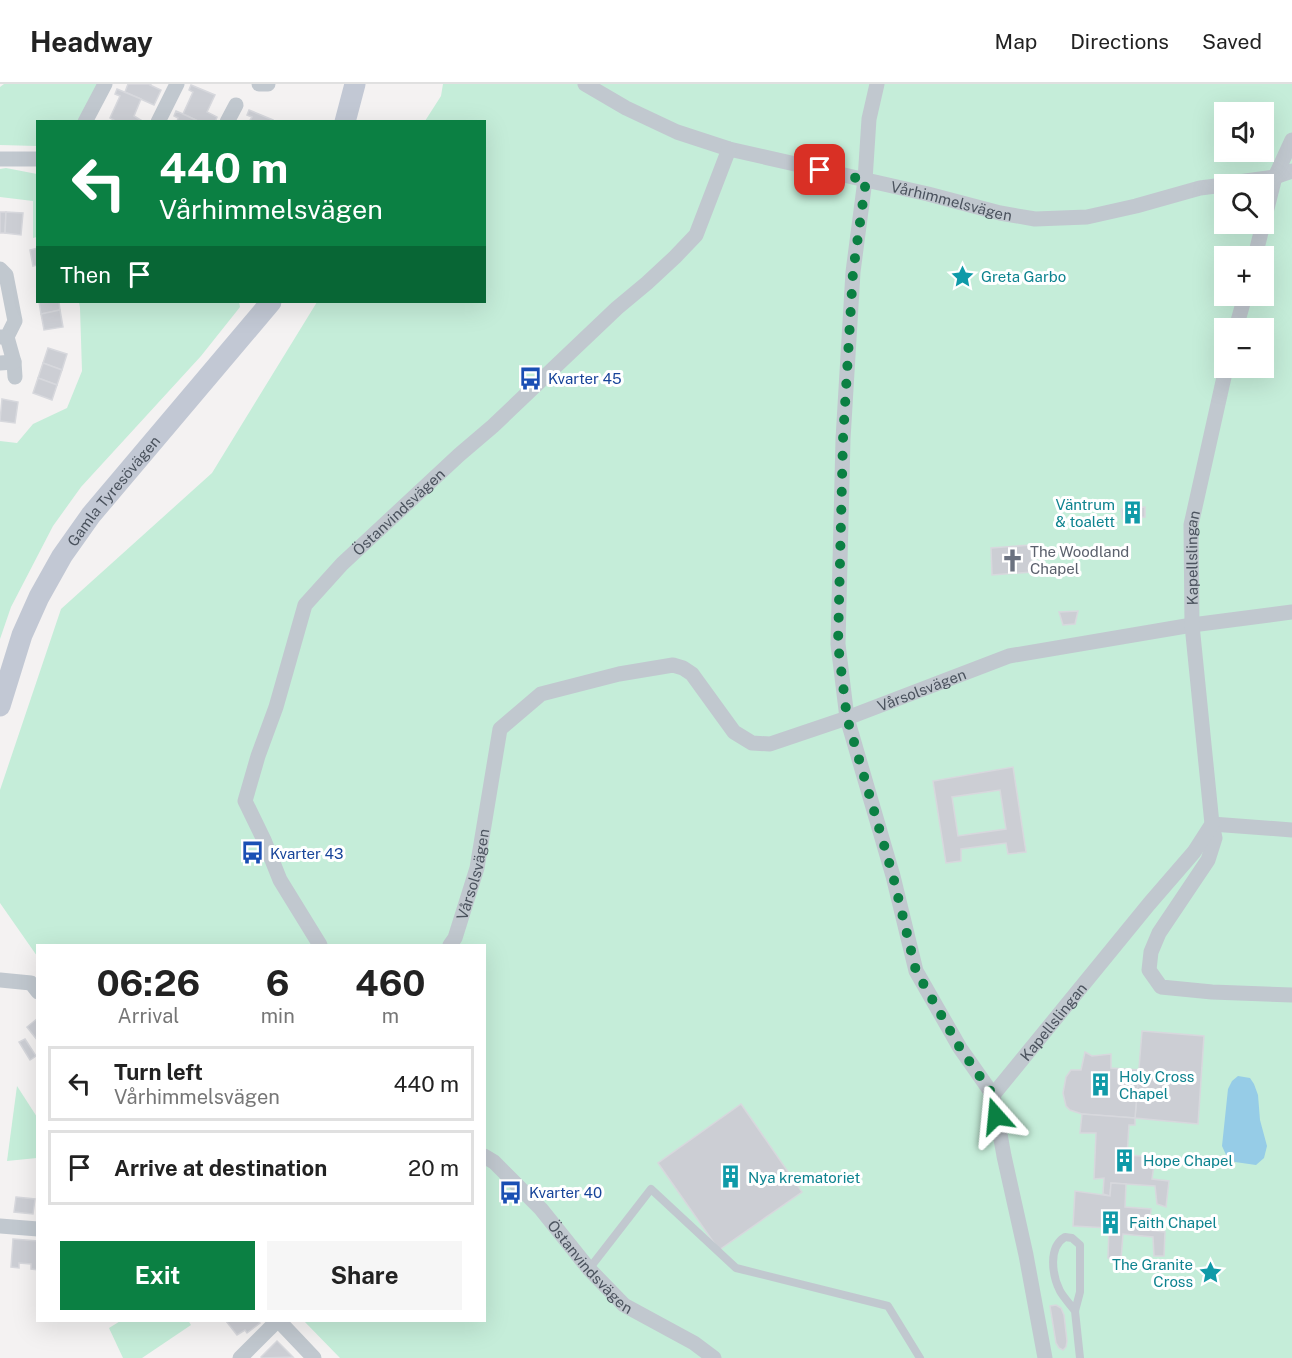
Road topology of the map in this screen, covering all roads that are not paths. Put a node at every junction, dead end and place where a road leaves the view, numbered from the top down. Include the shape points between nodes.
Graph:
1 (105, 84) edge
2 (177, 84) edge
3 (259, 84) edge
4 (268, 84) edge
5 (355, 84) edge
6 (585, 84) edge
7 (877, 84) edge
8 (236, 105) dead end
9 (86, 120) edge
10 (159, 120) edge
11 (228, 120) edge
12 (346, 120) edge
13 (1292, 140) edge
14 (729, 149) junction
15 (0, 159) edge
16 (36, 159) edge
17 (1292, 171) edge
18 (1275, 177) junction
19 (866, 180) junction
20 (1214, 186) edge
21 (1258, 246) edge
22 (0, 269) edge
23 (269, 303) edge
24 (3, 337) edge
25 (10, 367) edge
26 (1224, 378) edge
27 (1292, 612) edge
28 (1192, 625) junction
29 (0, 706) edge
30 (847, 718) junction
31 (1212, 824) junction
32 (1292, 830) edge
33 (319, 944) edge
34 (451, 944) edge
35 (0, 980) edge
36 (36, 989) edge
37 (1288, 995) edge
38 (993, 1095) junction
39 (486, 1157) edge
40 (0, 1226) edge
41 (36, 1229) edge
42 (589, 1269) junction
43 (1075, 1311) junction
44 (276, 1322) edge
45 (280, 1322) edge
46 (240, 1358) edge
47 (314, 1358) edge
48 (714, 1358) edge
49 (920, 1358) edge
50 (1045, 1358) edge
51 (1080, 1358) edge

1 - 9 street
2 - 10 street
3 - 4 street
5 - 12 street
6 - 14 street, Vårhimmelsvägen via 677,132
7 - 19 street via 869,119
8 - 11 street
13 - 18 street
14 - 19 street, Vårhimmelsvägen
14 - 33 street, Östanvindsvägen via 696,235 342,564 306,605 245,801 280,880
15 - 16 street
17 - 18 street, Vårhimmelsvägen
18 - 21 street
19 - 20 street, Vårhimmelsvägen via 1035,219 1087,217
19 - 30 street via 853,272 843,439 838,644
22 - 24 street via 6,275 15,321
23 - 29 street, Gamla Tyresövägen via 98,506 62,556 22,635
24 - 25 street
26 - 28 street, Kapellslingan via 1191,525
27 - 28 street, Vårsolsvägen
28 - 30 street, Vårsolsvägen via 1009,656
28 - 31 street, Kapellslingan
30 - 34 street, Vårsolsvägen via 770,744 752,743 734,732 692,674 673,665 541,694 500,729 477,868
30 - 38 street via 916,971 960,1048
31 - 32 street
31 - 37 street, Kapellslingan via 1215,838 1208,860 1159,933 1149,970 1161,987
31 - 38 street, Kapellslingan via 1194,852
35 - 36 street via 31,983
38 - 50 street
39 - 42 street, Östanvindsvägen via 541,1209
40 - 41 street
42 - 48 street, Östanvindsvägen via 624,1305
42 - 49 lane via 651,1189 736,1268 888,1306
43 - 43 lane via 1060,1290 1054,1271 1054,1252 1058,1241 1065,1237 1080,1245 1080,1292
43 - 51 lane
44 - 46 street
45 - 47 street

